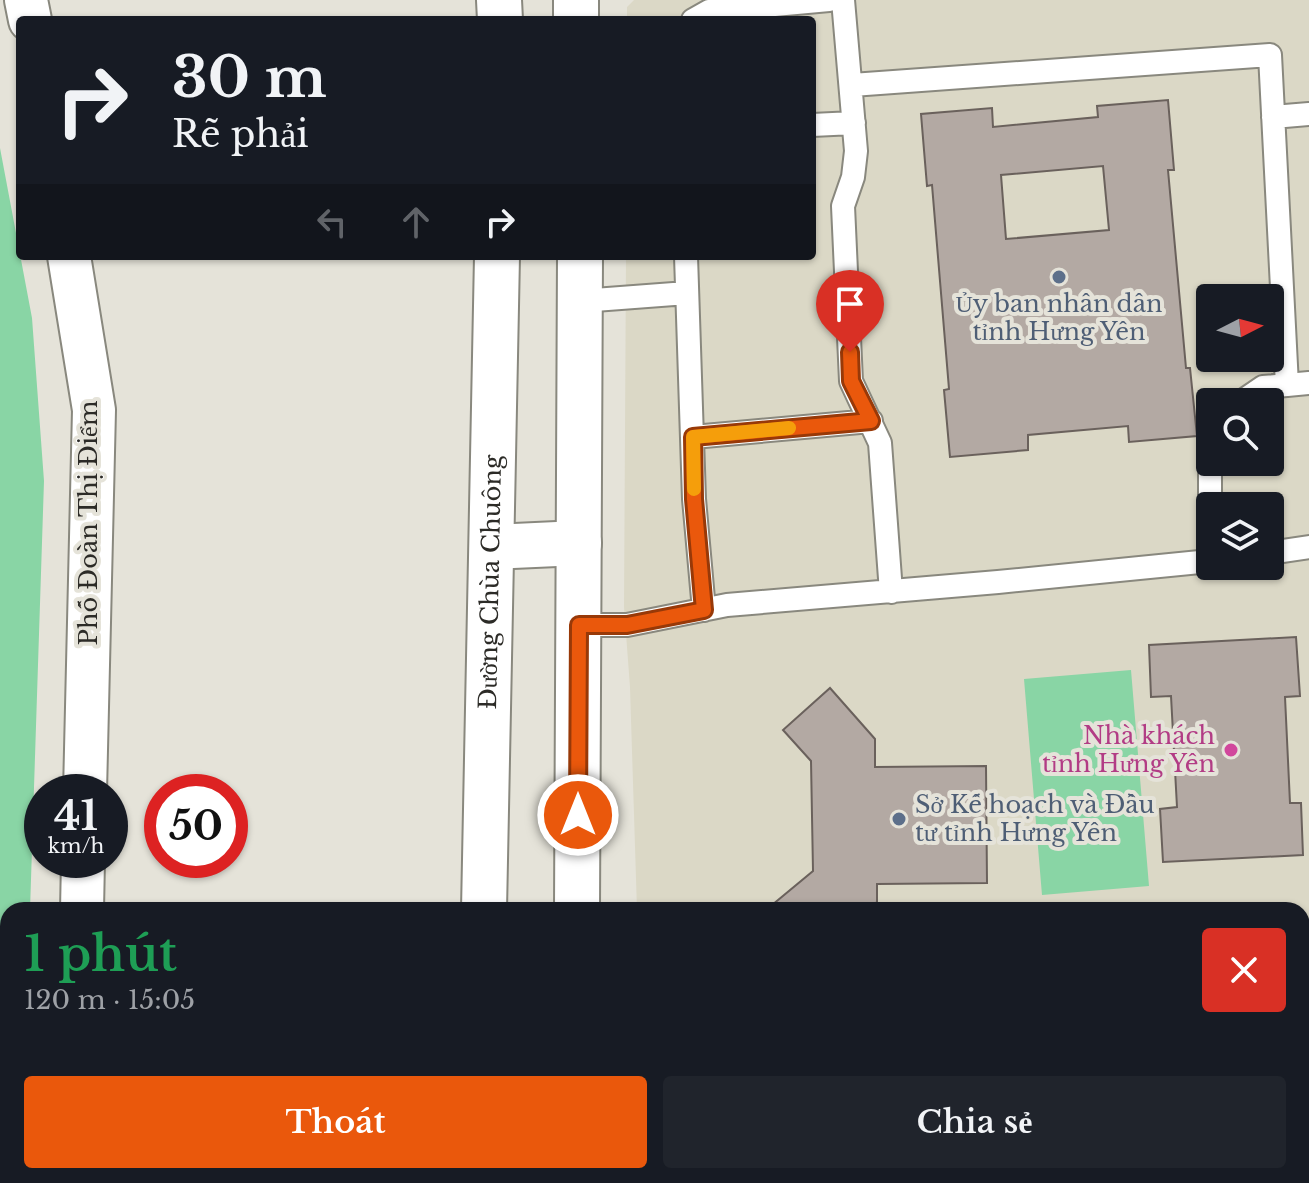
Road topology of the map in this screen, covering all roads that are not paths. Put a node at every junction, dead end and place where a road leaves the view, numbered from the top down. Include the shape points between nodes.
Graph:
1 (829, 0) edge
2 (843, 0) edge
3 (700, 16) edge
4 (852, 85) junction
5 (1309, 114) edge
6 (1273, 117) junction
7 (854, 123) junction
8 (816, 125) edge
9 (70, 260) edge
10 (497, 260) edge
11 (580, 260) edge
12 (686, 260) edge
13 (687, 293) junction
14 (581, 301) junction
15 (1298, 384) edge
16 (1262, 388) edge
17 (871, 421) junction
18 (693, 437) junction
19 (579, 543) junction
20 (493, 547) junction
21 (1309, 547) edge
22 (1284, 551) edge
23 (1196, 562) edge
24 (891, 592) junction
25 (704, 610) junction
26 (579, 625) junction
27 (85, 774) edge
28 (83, 878) edge
29 (82, 902) edge
30 (484, 902) edge
31 (577, 902) edge

1 - 3 lane
2 - 4 lane
4 - 6 lane via 1270,55
4 - 7 lane
5 - 6 lane
6 - 15 lane
7 - 8 lane
7 - 17 lane via 853,177 843,206 851,381
9 - 27 street, Phố Đoàn Thị Điểm via 94,410
10 - 20 main road, Đường Chùa Chuông
11 - 14 main road
12 - 13 lane
13 - 14 lane
13 - 18 lane
14 - 19 main road
15 - 16 lane
17 - 18 lane
17 - 24 lane via 880,443
18 - 25 lane
19 - 20 main road
19 - 26 main road
20 - 30 main road, Đường Chùa Chuông
21 - 22 lane
23 - 24 lane
24 - 25 lane
25 - 26 lane via 627,625
26 - 31 main road
28 - 29 street

